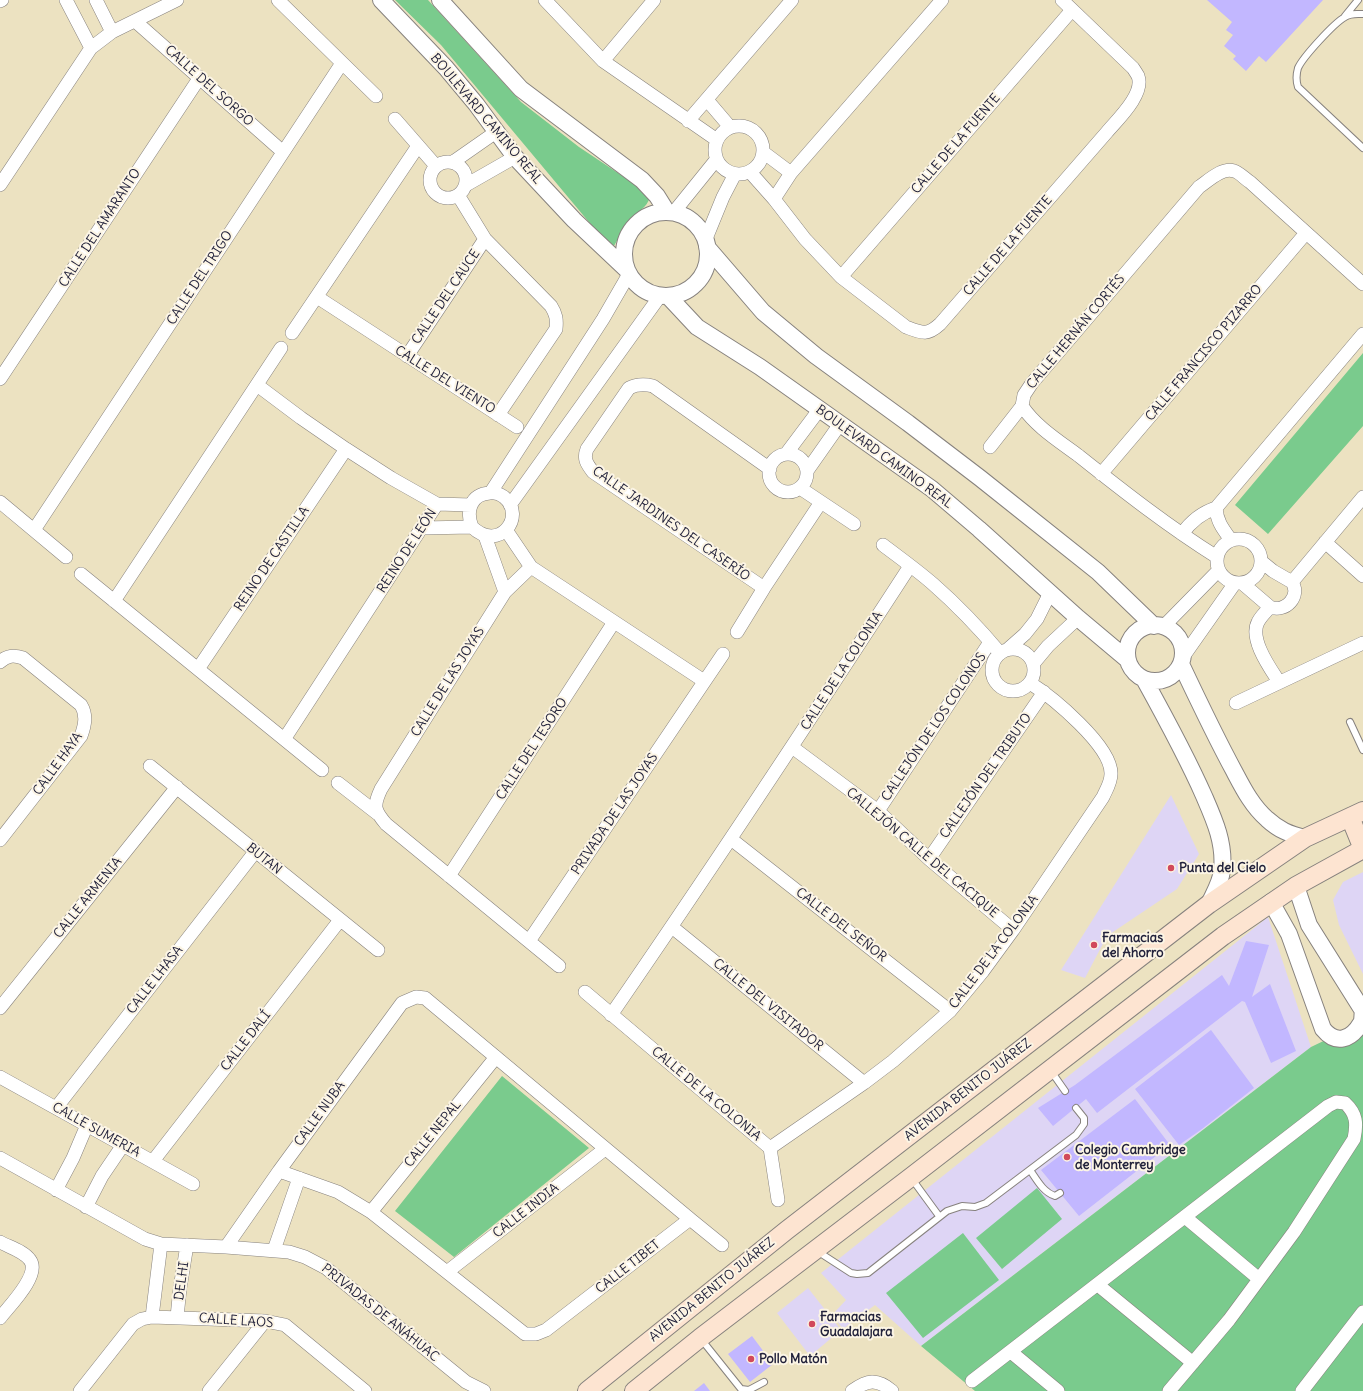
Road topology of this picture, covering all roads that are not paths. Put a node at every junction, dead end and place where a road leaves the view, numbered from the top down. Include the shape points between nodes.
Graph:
1 (66, 0) edge
2 (96, 0) edge
3 (177, 0) edge
4 (278, 0) edge
5 (381, 0) edge
6 (440, 0) edge
7 (545, 0) edge
8 (654, 0) edge
9 (792, 0) edge
10 (942, 0) edge
11 (1062, 0) edge
12 (1358, 0) edge
13 (1072, 10) junction
14 (1363, 14) edge
15 (1345, 17) junction
16 (135, 21) junction
17 (112, 32) junction
18 (91, 48) junction
19 (603, 61) junction
20 (342, 63) junction
21 (200, 77) junction
22 (376, 96) dead end
23 (707, 100) junction
24 (395, 119) dead end
25 (688, 121) junction
26 (730, 127) junction
27 (496, 132) junction
28 (717, 140) junction
29 (418, 146) junction
30 (1363, 148) edge
31 (283, 152) junction
32 (763, 152) junction
33 (515, 157) junction
34 (716, 160) junction
35 (453, 162) junction
36 (436, 166) junction
37 (750, 172) junction
38 (791, 173) junction
39 (735, 174) junction
40 (0, 185) edge
41 (462, 190) junction
42 (774, 199) junction
43 (670, 212) junction
44 (1306, 233) junction
45 (485, 239) junction
46 (706, 244) junction
47 (628, 272) junction
48 (841, 277) junction
49 (1363, 284) edge
50 (664, 296) junction
51 (316, 297) junction
52 (292, 333) dead end
53 (1363, 334) edge
54 (281, 348) dead end
55 (407, 356) junction
56 (0, 379) edge
57 (257, 385) junction
58 (1022, 406) junction
59 (819, 410) junction
60 (498, 415) junction
61 (840, 424) junction
62 (517, 427) dead end
63 (990, 447) dead end
64 (346, 450) junction
65 (786, 454) junction
66 (770, 469) junction
67 (807, 471) junction
68 (1101, 474) junction
69 (800, 488) junction
70 (491, 492) junction
71 (1363, 497) edge
72 (0, 502) edge
73 (821, 502) junction
74 (437, 504) junction
75 (471, 505) junction
76 (510, 505) junction
77 (1216, 508) junction
78 (854, 524) dead end
79 (472, 527) junction
80 (422, 528) junction
81 (34, 530) junction
82 (506, 530) junction
83 (1182, 534) junction
84 (485, 536) junction
85 (1231, 540) junction
86 (1325, 542) junction
87 (883, 545) dead end
88 (66, 557) dead end
89 (1217, 557) junction
90 (1262, 562) junction
91 (910, 566) junction
92 (530, 567) junction
93 (1219, 570) junction
94 (81, 574) dead end
95 (1363, 576) edge
96 (1292, 582) junction
97 (1239, 583) junction
98 (764, 588) junction
99 (505, 592) junction
100 (1050, 593) junction
101 (114, 601) junction
102 (1270, 607) junction
103 (1078, 618) junction
104 (614, 622) junction
105 (1159, 626) junction
106 (737, 632) dead end
107 (990, 642) junction
108 (1363, 643) edge
109 (1004, 651) junction
110 (724, 654) dead end
111 (1128, 660) junction
112 (1182, 660) junction
113 (0, 662) edge
114 (1033, 664) junction
115 (198, 669) junction
116 (1144, 679) junction
117 (704, 681) junction
118 (1279, 682) junction
119 (1030, 683) junction
120 (1044, 692) junction
121 (1236, 703) dead end
122 (1350, 722) dead end
123 (285, 738) junction
124 (792, 747) junction
125 (1363, 750) edge
126 (150, 766) dead end
127 (322, 770) dead end
128 (338, 783) dead end
129 (176, 787) junction
130 (878, 812) junction
131 (378, 814) junction
132 (1357, 814) edge
133 (1305, 838) junction
134 (731, 839) junction
135 (0, 840) edge
136 (1363, 849) edge
137 (255, 852) junction
138 (929, 859) junction
139 (449, 876) junction
140 (1296, 886) junction
141 (1271, 902) junction
142 (1209, 904) junction
143 (340, 920) junction
144 (672, 927) junction
145 (1013, 930) junction
146 (529, 941) junction
147 (378, 950) dead end
148 (559, 966) dead end
149 (585, 992) dead end
150 (0, 1008) edge
151 (950, 1011) junction
152 (611, 1015) junction
153 (1362, 1023) edge
154 (496, 1057) junction
155 (1050, 1070) junction
156 (0, 1077) edge
157 (864, 1083) junction
158 (1065, 1091) dead end
159 (1356, 1106) edge
160 (56, 1108) junction
161 (1076, 1108) dead end
162 (87, 1125) junction
163 (1359, 1139) edge
164 (123, 1145) junction
165 (770, 1148) junction
166 (605, 1149) junction
167 (0, 1158) edge
168 (153, 1162) junction
169 (1030, 1170) junction
170 (279, 1171) junction
171 (911, 1177) junction
172 (299, 1178) junction
173 (193, 1184) dead end
174 (56, 1190) junction
175 (1060, 1193) dead end
176 (778, 1200) dead end
177 (86, 1207) junction
178 (370, 1212) junction
179 (939, 1216) junction
180 (690, 1218) junction
181 (1185, 1218) junction
182 (0, 1242) edge
183 (161, 1244) junction
184 (188, 1245) junction
185 (722, 1245) dead end
186 (226, 1247) junction
187 (274, 1250) junction
188 (815, 1250) junction
189 (447, 1272) junction
190 (1259, 1279) junction
191 (1098, 1285) junction
192 (1363, 1312) edge
193 (152, 1316) junction
194 (178, 1317) junction
195 (0, 1318) edge
196 (265, 1321) junction
197 (700, 1338) junction
198 (1011, 1352) junction
199 (1193, 1363) junction
200 (972, 1381) dead end
201 (764, 1382) dead end
202 (467, 1387) edge
203 (642, 1387) edge
204 (889, 1389) edge
205 (80, 1391) edge
206 (210, 1391) edge
207 (365, 1391) edge
208 (484, 1391) edge
209 (587, 1391) edge
210 (852, 1391) edge
211 (1058, 1391) edge
212 (1169, 1391) edge
213 (1302, 1391) edge

1 - 18 street
2 - 17 street
3 - 16 street
4 - 20 street
5 - 27 street, BOULEVARD CAMINO REAL via 446,68
6 - 43 street via 521,89 642,180
7 - 19 street
8 - 19 street
9 - 23 street
10 - 38 street
11 - 13 street, CALLE DE LA FUENTE
12 - 15 lane
13 - 48 street, CALLE DE LA FUENTE
13 - 48 street, CALLE DE LA FUENTE via 1133,68 1139,77 1132,102 1107,132 932,331 917,332 906,327
14 - 15 lane
15 - 30 lane via 1305,58 1296,80 1298,87
16 - 17 street
16 - 21 street, CALLE DEL SORGO
17 - 18 street
18 - 40 street
19 - 25 street
20 - 22 street
20 - 31 street, CALLE DEL TRIGO
21 - 31 street, CALLE DEL SORGO
21 - 56 street, CALLE DEL AMARANTO
23 - 25 street
23 - 26 street
24 - 29 street
25 - 28 street
26 - 28 street via 722,132
26 - 32 street via 746,127 753,131 761,140
27 - 33 street, BOULEVARD CAMINO REAL
27 - 35 street
28 - 34 street
29 - 36 street
29 - 51 street
31 - 81 street, CALLE DEL TRIGO
32 - 37 street via 757,167
32 - 38 street
33 - 41 street
33 - 47 street, BOULEVARD CAMINO REAL via 574,220
34 - 39 street via 727,172
34 - 43 street
35 - 36 street
35 - 41 street, CALLE DEL VIENTO via 465,173
36 - 41 street via 430,176 431,188 435,194 447,198
37 - 39 street
37 - 42 street
38 - 42 street
39 - 46 street via 723,197
41 - 45 street, CALLE DEL VIENTO
42 - 48 street, CALLE DE LA FUENTE
43 - 46 street via 694,223
43 - 47 street via 653,214 640,221 630,232 624,246 624,260
44 - 49 street, CALLE HERNÁN CORTÉS
44 - 58 street, CALLE HERNÁN CORTÉS via 1250,182 1234,171 1225,171 1212,178 1199,187 1032,383 1024,395
44 - 68 street, CALLE FRANCISCO PIZARRO
45 - 55 street, CALLE DEL CAUCE
45 - 60 street, CALLE DEL VIENTO via 551,306 557,320 556,328
46 - 50 street via 707,261 702,274 693,285 681,293
46 - 105 street via 762,312 816,356 986,482 1098,572
47 - 50 street via 642,289
47 - 70 street via 603,318
50 - 59 street, BOULEVARD CAMINO REAL via 698,326
50 - 76 street
51 - 52 street
51 - 55 street, CALLE DEL VIENTO
53 - 77 street
54 - 57 street
55 - 60 street, CALLE DEL VIENTO
57 - 64 street, REINO DE LEÓN
57 - 101 street
58 - 63 street
58 - 68 street, CALLE HERNÁN CORTÉS via 1040,426
59 - 61 street, BOULEVARD CAMINO REAL
59 - 65 street
60 - 62 street
61 - 67 street
61 - 100 street, BOULEVARD CAMINO REAL via 932,489
64 - 74 street, REINO DE LEÓN
64 - 115 street, REINO DE CASTILLA
65 - 66 street via 776,459
65 - 67 street via 802,460
66 - 69 street via 770,480 778,489 789,492
66 - 98 street, CALLE JARDINES DEL CASERÍO via 653,386 644,384 629,388 585,454 585,460 593,472
67 - 69 street via 807,477
68 - 83 street, CALLE HERNÁN CORTÉS
69 - 73 street
70 - 75 street via 479,496
70 - 76 street via 502,496
71 - 86 street
72 - 81 street
73 - 78 street
73 - 98 street, CALLE JARDINES DEL CASERÍO
74 - 75 street
74 - 80 street, REINO DE LEÓN
75 - 79 street via 469,520
76 - 82 street via 512,518
77 - 83 street via 1194,519
77 - 85 street via 1219,524
79 - 80 street
79 - 84 street
80 - 123 street, REINO DE LEÓN
81 - 88 street
82 - 84 street via 500,534
82 - 92 street
83 - 89 street, CALLE HERNÁN CORTÉS
84 - 99 street
85 - 89 street via 1220,550
85 - 90 street via 1246,539 1253,543 1258,548
86 - 95 street
86 - 96 street
87 - 91 street
89 - 93 street
90 - 96 street
90 - 97 street via 1256,576 1250,581
91 - 107 street via 953,601
91 - 124 street, CALLE DE LA COLONIA
92 - 99 street, CALLE DE LAS JOYAS
92 - 104 street
93 - 97 street via 1228,581
93 - 105 street
94 - 101 street
96 - 102 street via 1295,591 1290,603 1280,608
97 - 102 street
97 - 112 street
98 - 106 street
99 - 131 street, CALLE DE LAS JOYAS via 381,789 375,807
100 - 103 street, BOULEVARD CAMINO REAL
100 - 109 street via 1037,619 1025,634
101 - 115 street
102 - 118 street via 1256,625 1257,640 1262,655
103 - 111 street, BOULEVARD CAMINO REAL
103 - 114 street
104 - 117 street
104 - 139 street, CALLE DEL TESORO
105 - 111 street via 1146,627 1133,636 1129,644
105 - 112 street via 1170,630 1181,641
107 - 109 street
107 - 130 street, CALLEJÓN DE LOS COLONOS
108 - 118 street
109 - 114 street via 1021,650
109 - 119 street via 992,663 991,670 995,682 1000,687 1012,691
110 - 117 street, PRIVADA DE LAS JOYAS
111 - 116 street via 1134,671
112 - 116 street via 1172,676 1158,681
112 - 133 street via 1220,746 1249,798 1276,826 1289,834
113 - 135 street, CALLE HAYA via 10,656 23,658 81,705 85,724 81,736
114 - 119 street via 1033,677
115 - 123 street
116 - 142 street via 1190,765 1220,839 1222,870
117 - 146 street, PRIVADA DE LAS JOYAS
118 - 121 street
119 - 120 street, CALLE DE LA COLONIA
120 - 138 street, CALLEJÓN DEL TRIBUTO
120 - 145 street, CALLE DE LA COLONIA via 1086,730 1103,752 1112,774 1103,797
122 - 125 lane
123 - 127 street
124 - 130 street, CALLEJÓN CALLE DEL CACIQUE
124 - 134 street, CALLE DE LA COLONIA
126 - 129 street, BUTAN
128 - 131 street
129 - 137 street, BUTAN
129 - 150 street, CALLE ARMENIA
130 - 138 street, CALLEJÓN CALLE DEL CACIQUE
131 - 139 street via 386,824
132 - 133 main road, AVENIDA BENITO JUÁREZ
132 - 136 main road
133 - 142 main road, AVENIDA BENITO JUÁREZ
134 - 144 street, CALLE DE LA COLONIA
134 - 151 street, CALLE DEL SEÑOR
136 - 140 main road
137 - 143 street, BUTAN
137 - 160 street, CALLE LHASA
138 - 145 street, CALLEJÓN CALLE DEL CACIQUE
139 - 146 street
140 - 141 main road
140 - 153 street via 1309,925 1363,1011
141 - 153 street via 1290,934 1323,1029 1328,1035 1343,1039
141 - 155 main road
142 - 209 main road, AVENIDA BENITO JUÁREZ via 787,1230
143 - 147 street, BUTAN
143 - 168 street, CALLE DALÍ
144 - 152 street, CALLE DE LA COLONIA
144 - 157 street, CALLE DEL VISITADOR
145 - 151 street, CALLE DE LA COLONIA
146 - 148 street
149 - 152 street, CALLE DE LA COLONIA
151 - 157 street, CALLE DE LA COLONIA
152 - 165 street, CALLE DE LA COLONIA
154 - 166 street
154 - 170 street, CALLE NUBA via 425,998 416,997 402,1003
154 - 178 street, CALLE NEPAL
155 - 158 lane
155 - 171 main road
156 - 160 street, CALLE SUMERIA
157 - 165 street, CALLE DE LA COLONIA
159 - 163 street
159 - 181 street via 1336,1102 1328,1106
160 - 162 street, CALLE SUMERIA
161 - 169 lane via 1084,1118 1081,1130
162 - 164 street, CALLE SUMERIA
162 - 174 street
163 - 190 street via 1354,1139 1298,1226
164 - 168 street, CALLE SUMERIA
164 - 177 street via 102,1176
165 - 176 street
166 - 180 street
166 - 189 street, CALLE INDIA
167 - 174 street, PRIVADAS DE ANÁHUAC
168 - 173 street, CALLE SUMERIA
169 - 175 lane via 1049,1194 1054,1196
169 - 179 lane via 986,1203 975,1207 962,1206
170 - 172 street, CALLE TIBET
170 - 186 street, CALLE NUBA
171 - 179 lane
171 - 188 main road
172 - 178 street, CALLE TIBET via 338,1192
172 - 187 street
174 - 177 street, PRIVADAS DE ANÁHUAC
177 - 183 street, PRIVADAS DE ANÁHUAC via 145,1239
178 - 189 street, CALLE TIBET
179 - 188 lane via 868,1273 851,1273
180 - 185 street
180 - 189 street, CALLE TIBET via 546,1330 536,1334 524,1334
181 - 190 street
181 - 191 street
182 - 195 street via 30,1260 33,1268 26,1285
183 - 184 street, PRIVADAS DE ANÁHUAC
183 - 193 street, DELHI
184 - 186 street, PRIVADAS DE ANÁHUAC
184 - 194 street, DELHI via 180,1288
186 - 187 street, PRIVADAS DE ANÁHUAC
187 - 202 street, PRIVADAS DE ANÁHUAC via 305,1256 326,1268
188 - 197 main road
190 - 199 street
191 - 198 street
191 - 199 street
192 - 213 street
193 - 194 street, CALLE LAOS
193 - 205 street, CALLE LAOS via 133,1324
194 - 196 street, CALLE LAOS
196 - 206 street
196 - 207 street, CALLE LAOS via 285,1325
197 - 201 lane via 741,1389 749,1390
197 - 203 main road
198 - 200 street
198 - 211 street
199 - 212 street
202 - 208 street, PRIVADAS DE ANÁHUAC
204 - 210 street via 876,1382 867,1382

